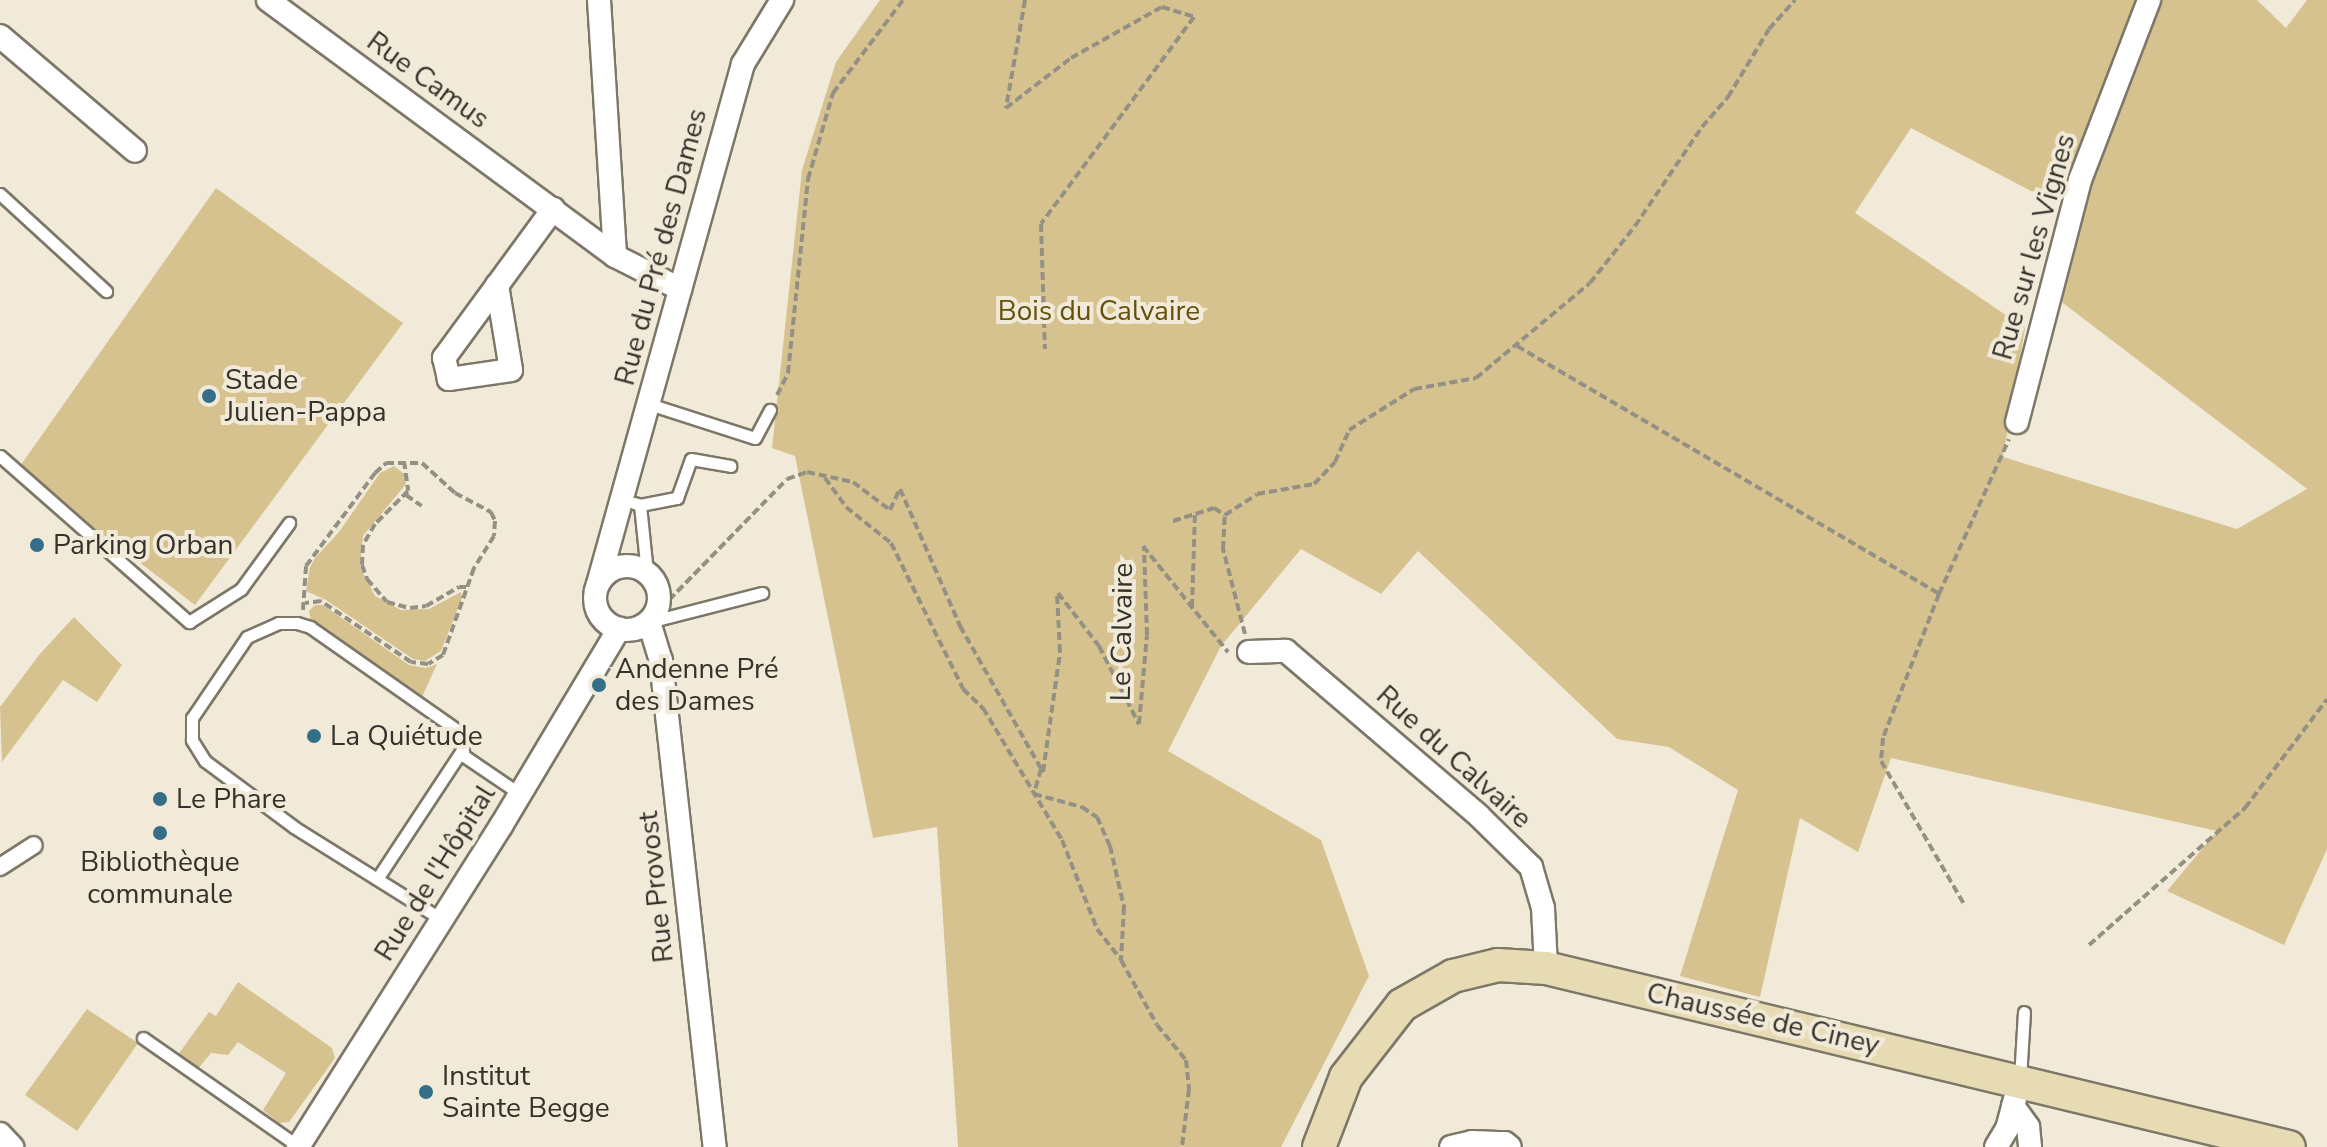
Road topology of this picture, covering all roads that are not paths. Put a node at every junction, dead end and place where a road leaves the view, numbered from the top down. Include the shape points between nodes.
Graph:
1 (268, 0) edge
2 (599, 0) edge
3 (782, 0) edge
4 (2149, 0) edge
5 (0, 36) edge
6 (135, 151) dead end
7 (0, 194) edge
8 (553, 209) junction
9 (615, 256) junction
10 (497, 285) dead end
11 (680, 289) junction
12 (106, 291) dead end
13 (649, 404) junction
14 (770, 410) road end
15 (2017, 422) road end
16 (0, 456) edge
17 (730, 466) dead end
18 (627, 508) junction
19 (289, 523) dead end
20 (642, 571) junction
21 (598, 584) junction
22 (762, 593) dead end
23 (651, 618) junction
24 (619, 629) junction
25 (1249, 652) road end
26 (462, 750) junction
27 (520, 794) junction
28 (34, 845) dead end
29 (0, 867) edge
30 (377, 879) junction
31 (441, 919) junction
32 (1546, 968) junction
33 (2024, 1012) dead end
34 (143, 1038) dead end
35 (2016, 1093) junction
36 (0, 1134) edge
37 (12, 1147) edge
38 (298, 1147) edge
39 (715, 1147) edge
40 (1319, 1147) edge
41 (1451, 1147) edge
42 (1510, 1147) edge
43 (1996, 1147) edge
44 (2030, 1147) edge
45 (2289, 1147) edge

1 - 8 street, Rue Camus
2 - 9 street
3 - 11 street, Rue du Pré des Dames via 743,64
4 - 15 street, Rue sur les Vignes via 2080,180
5 - 6 street
7 - 12 lane
8 - 9 street, Rue Camus
8 - 10 street
9 - 11 street, Rue Camus
11 - 13 street, Rue du Pré des Dames
13 - 14 lane via 755,438
13 - 18 street, Rue du Pré des Dames
16 - 19 lane via 189,622 241,589
17 - 18 lane via 691,459 677,498
18 - 20 street via 623,547
18 - 21 street, Rue du Pré des Dames
20 - 21 street via 615,569
20 - 23 street via 659,593
21 - 24 street via 600,616
22 - 23 lane
23 - 24 street via 629,630
23 - 39 street, Rue Provost via 661,661
24 - 27 street, Rue de l'Hôpital
25 - 32 street, Rue du Calvaire via 1286,651 1531,867 1543,908
26 - 27 lane
26 - 30 lane
26 - 30 lane via 460,732 297,623 278,623 247,637 192,718 192,740 205,761 294,827
27 - 31 street, Rue de l'Hôpital
28 - 29 street
30 - 31 lane
31 - 38 street, Rue de l'Hôpital
32 - 35 main road, Chaussée de Ciney
32 - 40 main road, Chaussée de Ciney via 1498,965 1453,976 1402,1005 1346,1077
33 - 35 lane
34 - 38 lane
35 - 43 street via 2007,1129
35 - 44 street
35 - 45 main road, Chaussée de Ciney
36 - 37 street
41 - 42 street via 1472,1142

